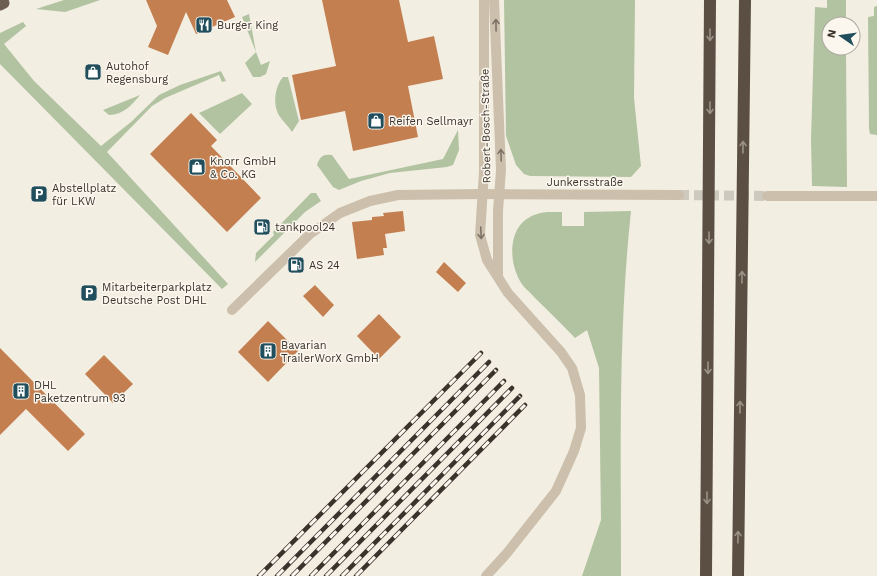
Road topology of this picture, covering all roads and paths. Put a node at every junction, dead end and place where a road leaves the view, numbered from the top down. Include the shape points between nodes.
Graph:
1 (484, 0) edge
2 (494, 0) edge
3 (710, 0) edge
4 (745, 0) edge
5 (491, 194) junction
6 (679, 195) tunnel mouth
7 (767, 196) tunnel mouth
8 (877, 196) edge
9 (498, 276) junction
10 (232, 310) dead end
11 (486, 576) edge
12 (706, 576) edge
13 (738, 576) edge

1 - 5 street, Robert-Bosch-Straße
5 -> 2 street, Robert-Bosch-Straße via 501,170
3 -> 12 highway
13 -> 4 highway
5 - 6 street, Junkersstraße
5 - 9 street, Robert-Bosch-Straße
5 -> 9 street, Robert-Bosch-Straße via 480,235 487,260
5 - 10 street, Robert-Bosch-Straße via 398,196 370,201 340,213 310,234
7 - 8 street
9 - 11 street, Robert-Bosch-Straße via 508,293 561,352 572,368 580,395 581,428 556,491

